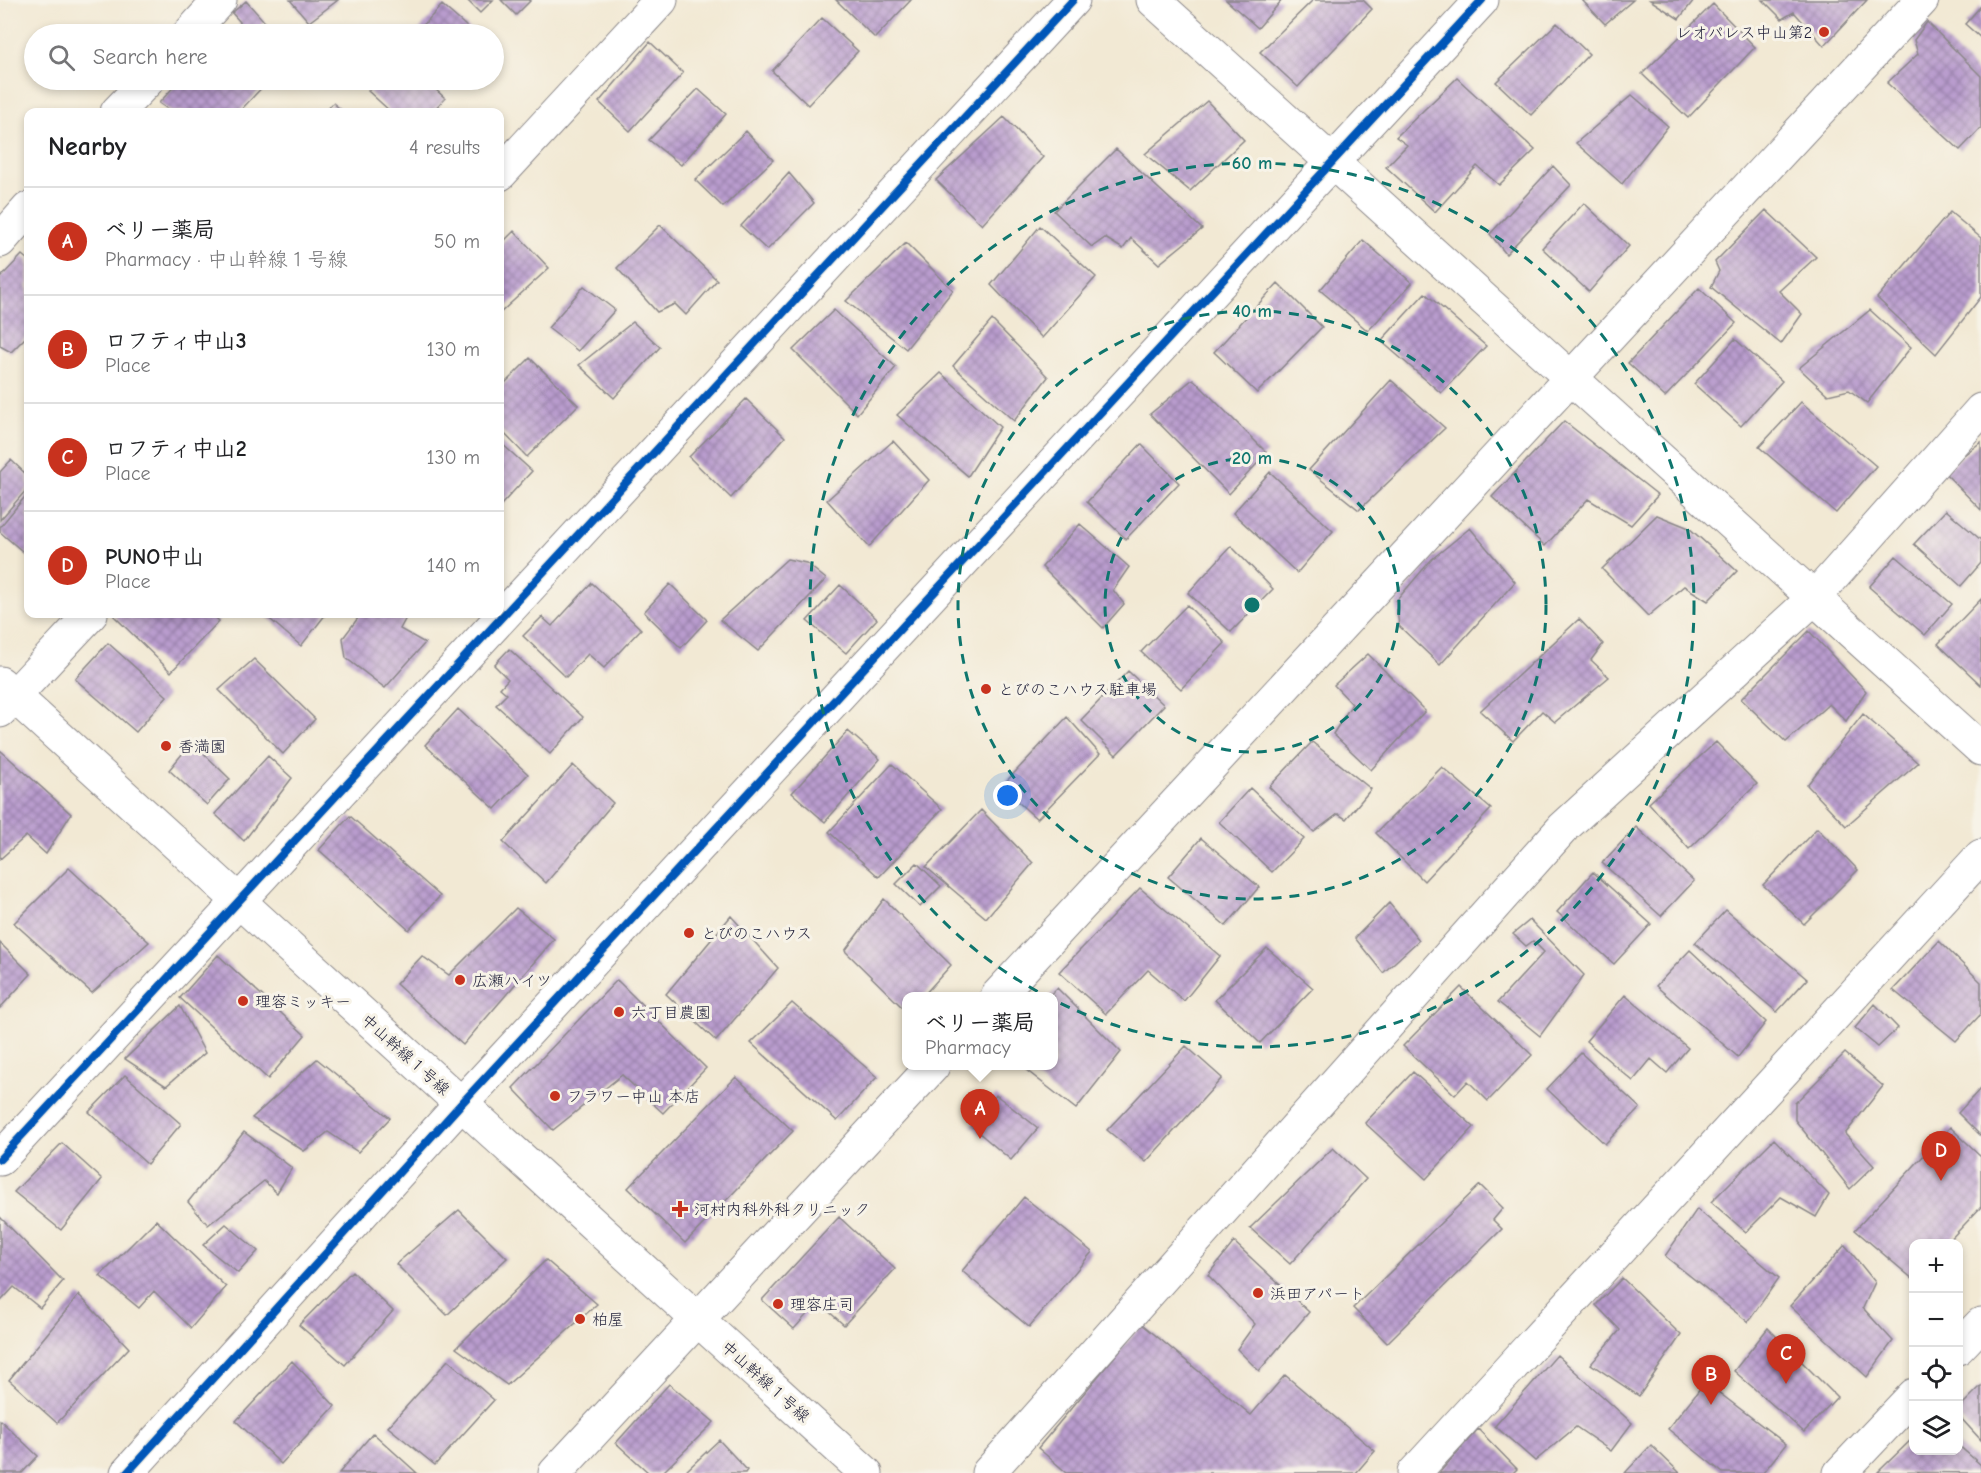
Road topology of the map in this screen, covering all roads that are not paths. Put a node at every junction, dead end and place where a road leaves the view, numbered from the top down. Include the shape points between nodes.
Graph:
1 (220, 0) edge
2 (661, 0) edge
3 (1073, 0) edge
4 (1153, 0) edge
5 (1482, 0) edge
6 (1922, 0) edge
7 (198, 24) edge
8 (138, 90) edge
9 (121, 108) edge
10 (1332, 162) junction
11 (504, 170) edge
12 (24, 214) edge
13 (0, 241) edge
14 (1571, 377) junction
15 (1981, 410) edge
16 (1814, 598) junction
17 (504, 615) edge
18 (87, 618) edge
19 (502, 618) edge
20 (5, 697) edge
21 (1981, 749) edge
22 (1981, 856) edge
23 (239, 902) junction
24 (1001, 992) edge
25 (928, 1070) edge
26 (461, 1104) junction
27 (0, 1159) edge
28 (697, 1319) junction
29 (1981, 1324) edge
30 (1960, 1347) edge
31 (1909, 1400) edge
32 (127, 1473) edge
33 (555, 1473) edge
34 (866, 1473) edge
35 (988, 1473) edge
36 (1414, 1473) edge
37 (1840, 1473) edge

1 - 7 street
2 - 11 street
3 - 17 street
4 - 10 street
5 - 10 street
6 - 14 street
8 - 9 street
10 - 14 street
10 - 26 street
12 - 13 street
14 - 16 street
14 - 24 street
15 - 16 street
16 - 21 street
16 - 35 street via 1563,828
18 - 20 street
19 - 23 street
20 - 23 street, 中山幹線１号線
22 - 36 street
23 - 26 street, 中山幹線１号線
23 - 27 street
25 - 28 street
26 - 28 street, 中山幹線１号線
26 - 32 street
28 - 33 street
28 - 34 street, 中山幹線１号線
29 - 30 street
31 - 37 street

